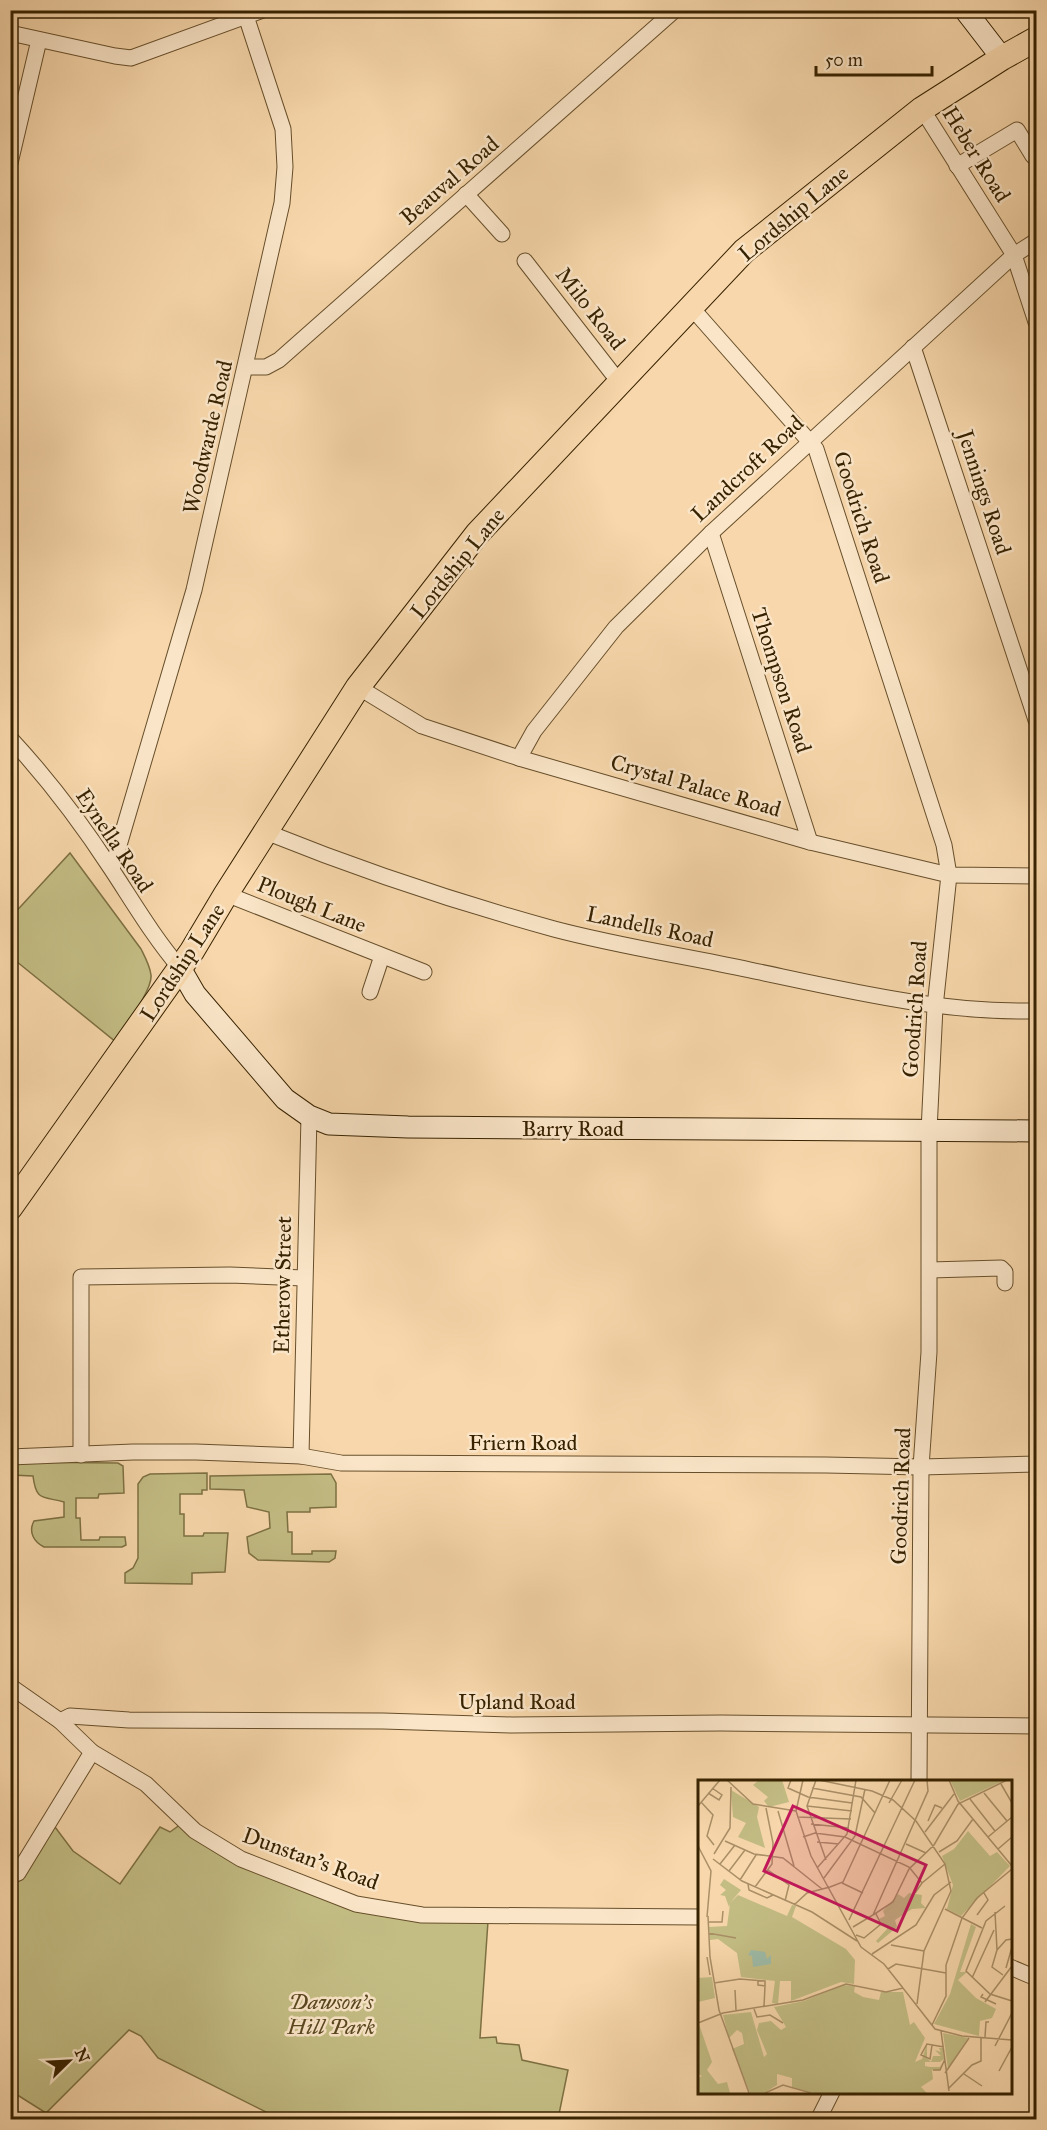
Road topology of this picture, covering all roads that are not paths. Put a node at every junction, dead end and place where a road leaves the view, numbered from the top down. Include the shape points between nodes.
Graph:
1 (263, 10) edge
2 (675, 10) edge
3 (965, 10) edge
4 (245, 14) edge
5 (10, 33) edge
6 (1036, 39) edge
7 (39, 40) junction
8 (1002, 58) junction
9 (922, 109) junction
10 (1033, 156) dead end
11 (10, 163) edge
12 (957, 166) junction
13 (466, 194) junction
14 (502, 234) dead end
15 (1036, 241) edge
16 (1014, 255) junction
17 (525, 261) dead end
18 (691, 307) junction
19 (1036, 322) edge
20 (913, 347) junction
21 (246, 367) junction
22 (620, 382) junction
23 (810, 440) junction
24 (711, 533) junction
25 (358, 687) junction
26 (1036, 720) edge
27 (10, 738) edge
28 (519, 758) junction
29 (266, 832) junction
30 (810, 842) junction
31 (112, 869) junction
32 (949, 875) junction
33 (1036, 876) edge
34 (226, 894) junction
35 (382, 956) junction
36 (180, 968) junction
37 (424, 972) dead end
38 (370, 992) dead end
39 (934, 1006) junction
40 (1036, 1011) edge
41 (309, 1116) junction
42 (929, 1131) junction
43 (1036, 1131) edge
44 (10, 1208) edge
45 (930, 1270) junction
46 (304, 1278) junction
47 (1005, 1283) dead end
48 (81, 1455) junction
49 (301, 1456) junction
50 (10, 1457) edge
51 (1036, 1464) edge
52 (921, 1467) junction
53 (10, 1686) edge
54 (60, 1721) junction
55 (919, 1725) junction
56 (1036, 1726) edge
57 (92, 1752) junction
58 (919, 1780) edge
59 (10, 1876) edge
60 (698, 1917) edge
61 (1011, 1967) edge
62 (1036, 1978) edge
63 (831, 2094) edge
64 (818, 2120) edge

1 - 4 street
2 - 13 street, Beauval Road
3 - 8 main road
4 - 7 street via 131,58
4 - 21 street, Woodwarde Road via 280,116 285,153 279,218
5 - 7 street
6 - 8 main road, Lordship Lane
7 - 11 street
8 - 9 main road, Lordship Lane
9 - 12 street, Heber Road
9 - 18 main road, Lordship Lane via 744,251
10 - 12 street via 1017,130
12 - 16 street, Heber Road
13 - 14 street
13 - 21 street, Beauval Road via 279,360 266,367
15 - 16 street, Landcroft Road
16 - 19 street, Heber Road
16 - 20 street, Landcroft Road
17 - 22 street, Milo Road
18 - 22 main road, Lordship Lane
18 - 23 street, Goodrich Road
20 - 23 street, Landcroft Road
20 - 26 street, Jennings Road
21 - 31 street, Woodwarde Road via 194,590
22 - 25 main road, Lordship Lane via 477,534
23 - 24 street, Landcroft Road
23 - 32 street, Goodrich Road via 944,845
24 - 28 street, Landcroft Road via 616,627 534,731
24 - 30 street, Thompson Road
25 - 28 street, Crystal Palace Road via 422,726
25 - 29 main road, Lordship Lane
27 - 31 street, Eynella Road via 59,796
28 - 30 street, Crystal Palace Road
29 - 34 main road, Lordship Lane
29 - 39 street, Landells Road via 424,891 556,929
30 - 32 street, Crystal Palace Road
31 - 36 street, Eynella Road via 157,940
32 - 33 street, Crystal Palace Road
32 - 39 street, Goodrich Road
34 - 35 street, Plough Lane
34 - 36 main road, Lordship Lane
35 - 37 street, Plough Lane
35 - 38 street, Plough Lane
36 - 41 main road, Barry Road via 195,994 285,1099
36 - 44 main road, Lordship Lane
39 - 40 street, Landells Road
39 - 42 street, Goodrich Road
41 - 42 main road, Barry Road via 329,1124 408,1127
41 - 46 street, Etherow Street
42 - 43 main road, Barry Road
42 - 45 street, Goodrich Road
45 - 47 street via 1001,1268
45 - 52 street, Goodrich Road
46 - 48 street via 81,1277
46 - 49 street, Etherow Street
48 - 49 street, Friern Road via 144,1452
48 - 50 street, Friern Road
49 - 52 street, Friern Road via 341,1463
51 - 52 street, Friern Road
52 - 55 street, Goodrich Road
53 - 54 street
54 - 55 street, Upland Road via 70,1716 512,1725
54 - 57 street, Dunstan's Road
55 - 56 street, Upland Road
55 - 58 street, Goodrich Road
57 - 59 street via 18,1873
57 - 60 street, Dunstan's Road via 146,1784 195,1831 241,1859 356,1904 422,1915
61 - 62 street
63 - 64 street

